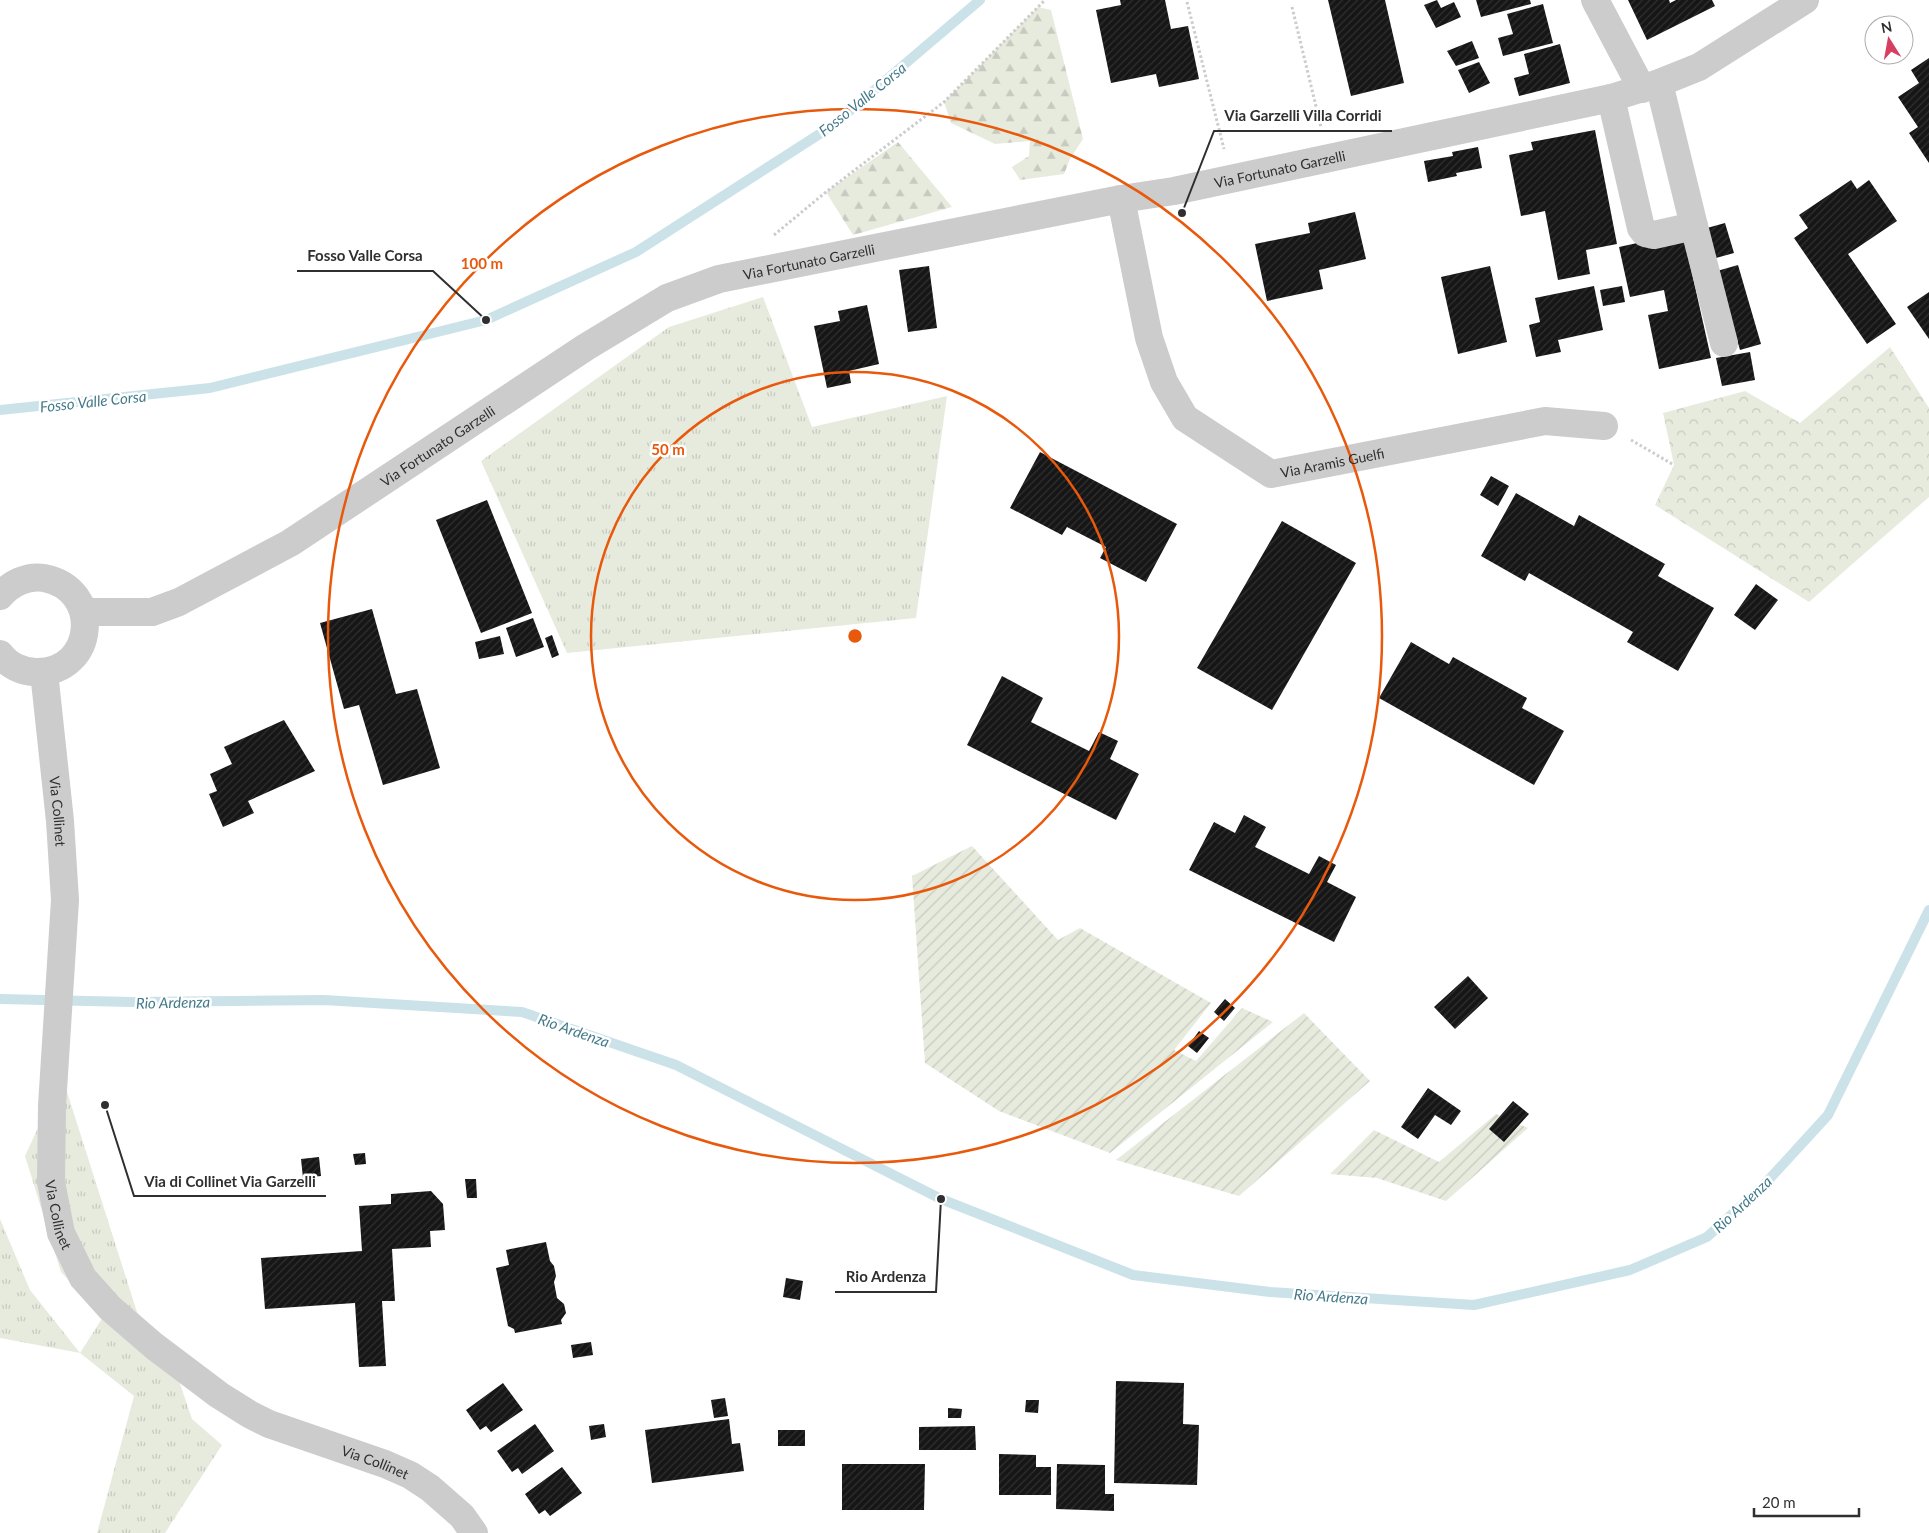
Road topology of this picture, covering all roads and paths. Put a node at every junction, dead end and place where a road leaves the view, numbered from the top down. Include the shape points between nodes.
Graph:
1 (1045, 0) edge
2 (1595, 0) edge
3 (1805, 0) edge
4 (1187, 2) dead end
5 (1292, 7) dead end
6 (1650, 86) junction
7 (1611, 98) junction
8 (1329, 159) junction
9 (1231, 178) junction
10 (1120, 199) junction
11 (1694, 226) junction
12 (772, 236) dead end
13 (1724, 343) dead end
14 (1604, 426) joint
15 (1674, 464) dead end
16 (0, 596) edge
17 (84, 612) junction
18 (0, 654) edge
19 (44, 672) junction
20 (474, 1533) edge

1 - 12 path via 944,102
2 - 6 street
3 - 6 street, Via Fortunato Garzelli via 1699,67
4 - 9 path
5 - 8 path
6 - 7 street, Via Fortunato Garzelli
6 - 11 street
7 - 8 street, Via Fortunato Garzelli
7 - 11 street via 1641,228 1645,233 1654,234
8 - 9 street, Via Fortunato Garzelli
9 - 10 street, Via Fortunato Garzelli
10 - 14 street, Via Aramis Guelfi via 1149,338 1164,382 1185,418 1271,474 1545,421
10 - 17 street, Via Fortunato Garzelli via 719,279 667,298 586,347 290,543 179,602 152,612
11 - 13 street
14 - 15 path
16 - 17 street via 26,578 41,577 55,580 68,588
17 - 19 street via 82,644 60,667
18 - 19 street via 16,668
19 - 20 street, Via Collinet via 65,900 52,1106 51,1182 61,1233 83,1278 110,1308 154,1346 230,1402 269,1424 410,1475 462,1516

